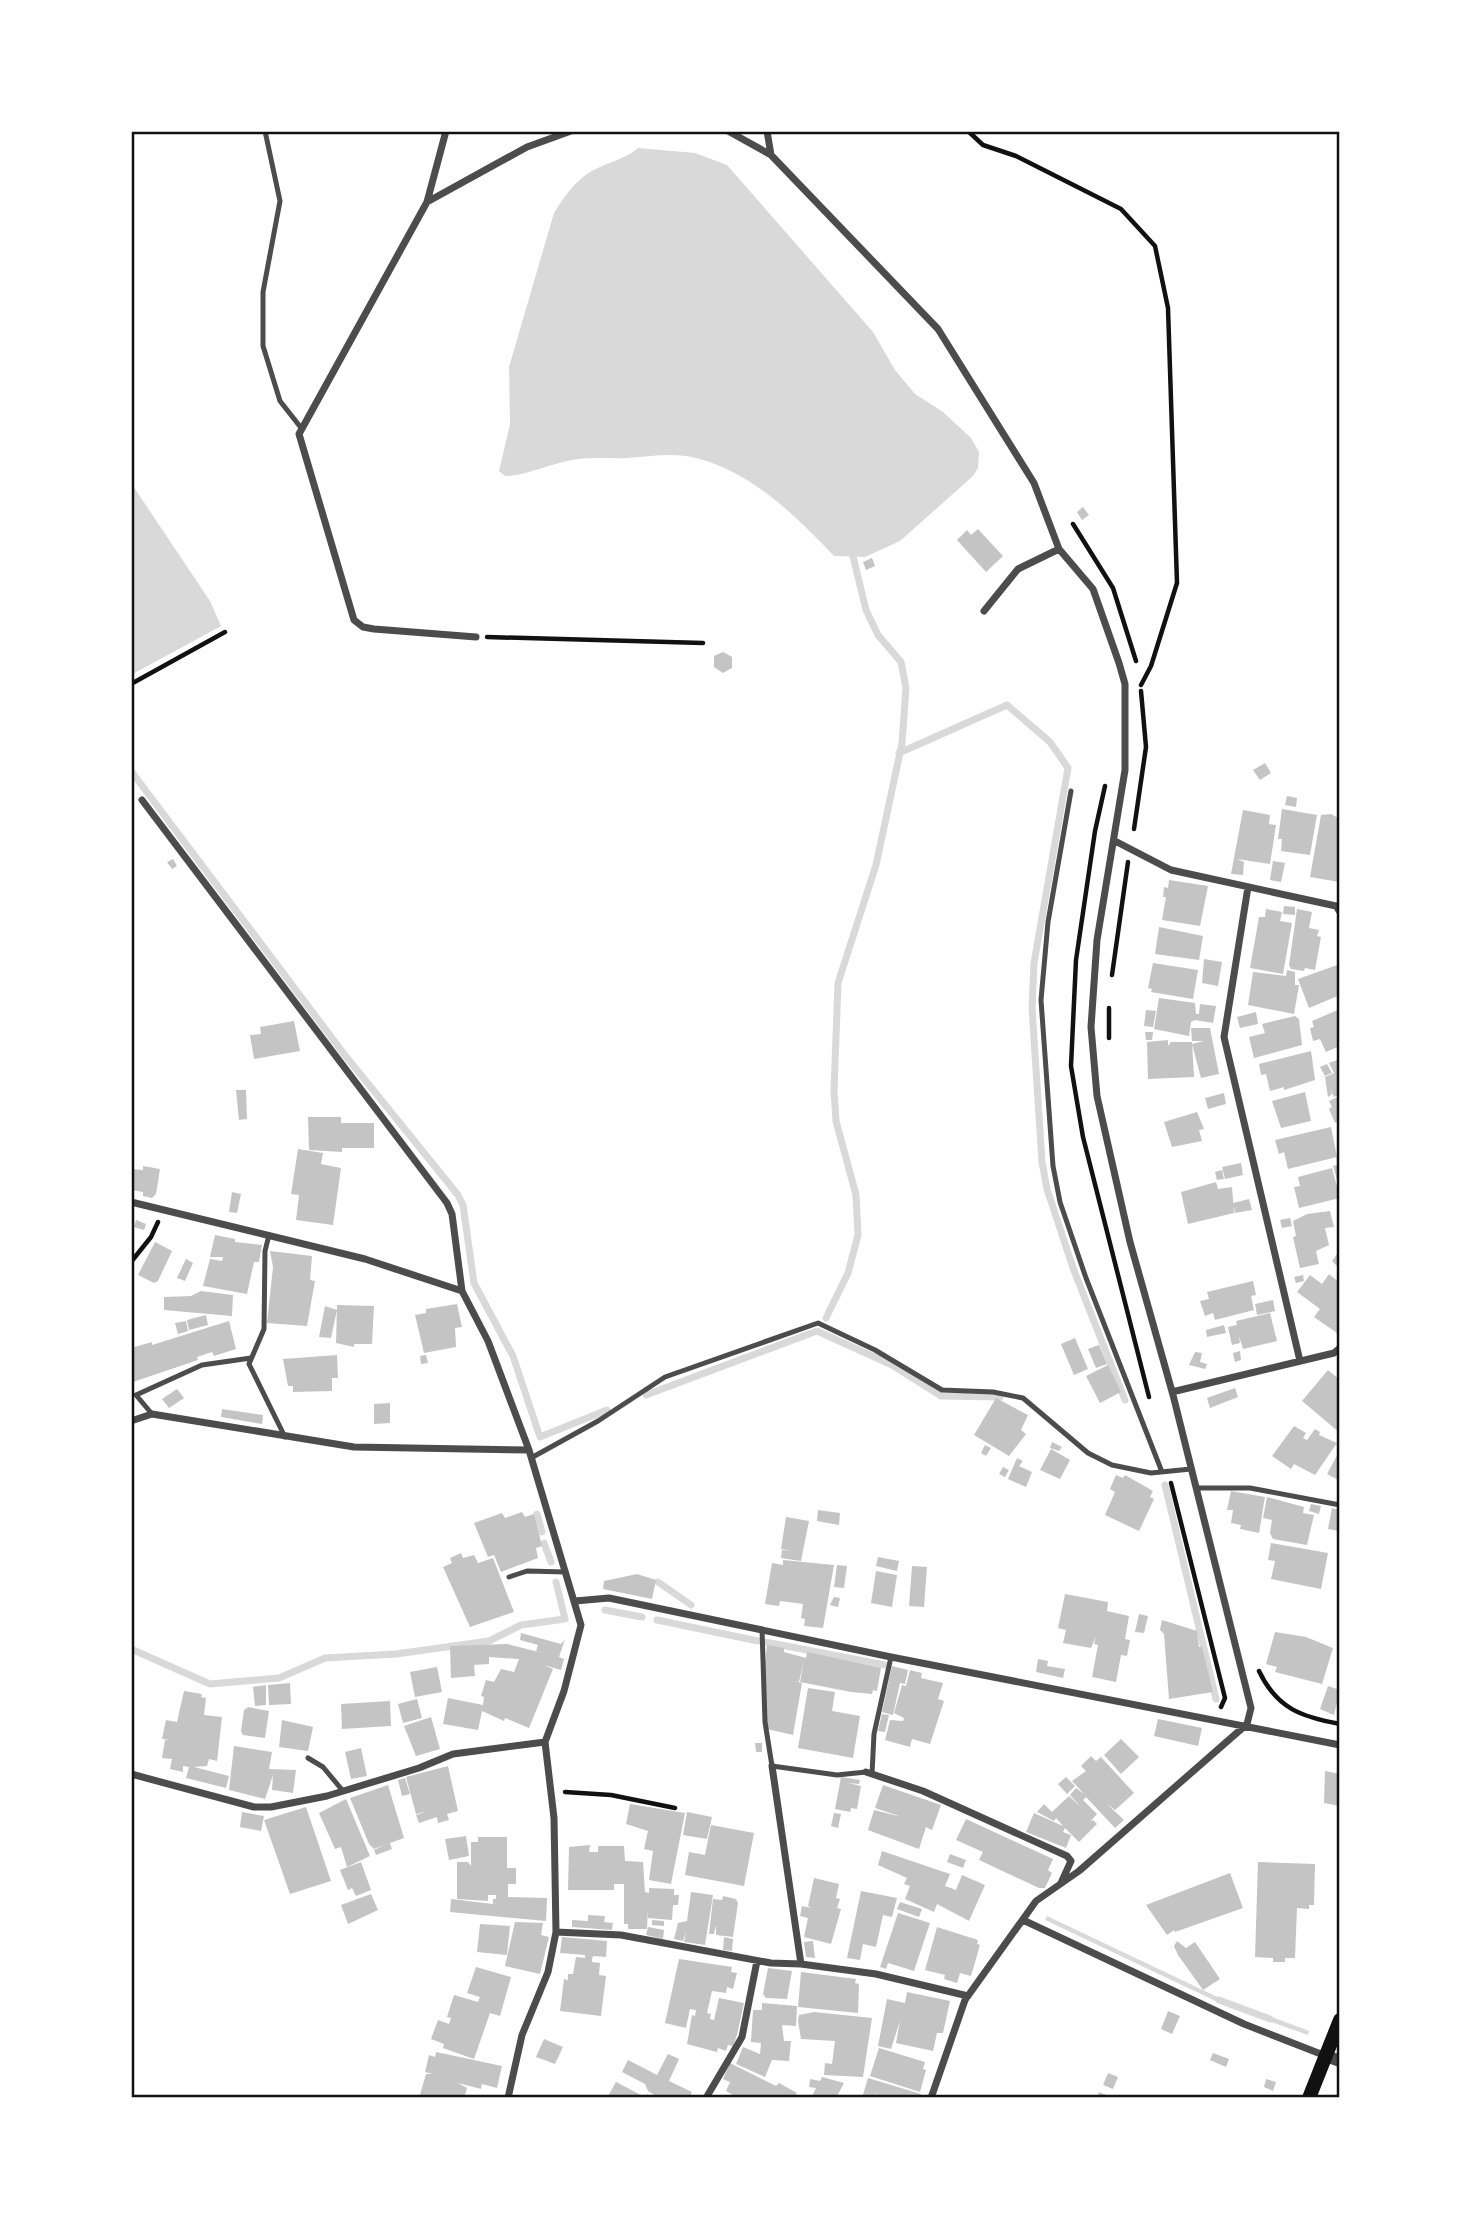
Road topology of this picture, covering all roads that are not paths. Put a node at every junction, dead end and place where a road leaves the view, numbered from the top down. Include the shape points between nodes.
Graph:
1 (265, 131) edge
2 (446, 131) edge
3 (571, 131) edge
4 (728, 131) edge
5 (767, 131) edge
6 (772, 155) junction
7 (427, 202) junction
8 (302, 429) junction
9 (1059, 549) junction
10 (984, 611) dead end
11 (475, 637) road end
12 (1071, 790) dead end
13 (142, 800) dead end
14 (1115, 841) junction
15 (1248, 887) junction
16 (1340, 912) edge
17 (131, 1202) edge
18 (269, 1235) junction
19 (463, 1291) junction
20 (1340, 1348) edge
21 (251, 1359) junction
22 (1300, 1361) junction
23 (1172, 1392) junction
24 (152, 1414) junction
25 (131, 1420) edge
26 (285, 1437) junction
27 (530, 1454) junction
28 (1191, 1469) junction
29 (1162, 1472) junction
30 (1196, 1488) junction
31 (1340, 1506) edge
32 (566, 1572) junction
33 (509, 1577) dead end
34 (575, 1601) junction
35 (762, 1629) junction
36 (891, 1657) junction
37 (1247, 1724) junction
38 (545, 1742) junction
39 (1340, 1745) edge
40 (308, 1758) dead end
41 (772, 1766) junction
42 (869, 1773) junction
43 (131, 1774) edge
44 (343, 1791) junction
45 (1061, 1883) junction
46 (1023, 1920) junction
47 (556, 1932) junction
48 (757, 1961) junction
49 (801, 1964) junction
50 (968, 1996) junction
51 (1340, 2020) edge
52 (1333, 2058) edge
53 (508, 2098) edge
54 (706, 2098) edge
55 (931, 2098) edge
56 (1309, 2098) edge

1 - 8 lane via 280,201 262,292 262,346 280,401
2 - 7 street
3 - 7 street via 527,147
4 - 6 street
5 - 6 street
6 - 9 street via 938,329 1034,483
7 - 8 street
8 - 11 street via 299,434 354,620 374,629
9 - 10 street via 1018,569
9 - 14 street via 1093,589 1125,684 1125,770
12 - 29 lane via 1048,922 1041,1000 1053,1166 1086,1278
13 - 19 street via 447,1203
14 - 15 street via 1171,870
14 - 23 street via 1097,940 1091,1027 1097,1096 1127,1229
15 - 16 street via 1336,906
15 - 22 street via 1224,1037
17 - 18 street
18 - 19 street via 365,1259
18 - 21 lane via 264,1329
19 - 27 street via 488,1341
20 - 22 street
21 - 24 lane via 202,1365 136,1395
21 - 26 lane
22 - 23 street
23 - 28 street
24 - 25 street
24 - 26 street
26 - 27 street via 354,1447
27 - 29 lane via 598,1421 665,1377 818,1323 942,1390 1023,1398 1088,1453 1112,1465
27 - 32 street
28 - 29 lane
28 - 30 street
30 - 31 lane via 1250,1488
30 - 37 street via 1251,1708
32 - 33 lane via 527,1571
32 - 34 street
34 - 35 street via 609,1598
34 - 38 street via 581,1625
35 - 36 street
35 - 41 lane via 765,1722
36 - 37 street
36 - 42 lane
37 - 39 street
37 - 45 street
38 - 44 street via 453,1754
38 - 47 street via 554,1818
40 - 44 lane via 323,1767
41 - 42 lane via 837,1775
41 - 49 street
42 - 45 street via 923,1791 1067,1856 1071,1861
43 - 44 street via 254,1807
45 - 46 street via 1036,1901
46 - 50 street
46 - 52 street via 1244,2024
47 - 48 street via 621,1936
47 - 53 street via 548,1972 522,2035
48 - 49 street
48 - 54 street via 738,2047
49 - 50 street via 876,1974
50 - 55 street
51 - 52 main road
52 - 56 main road

